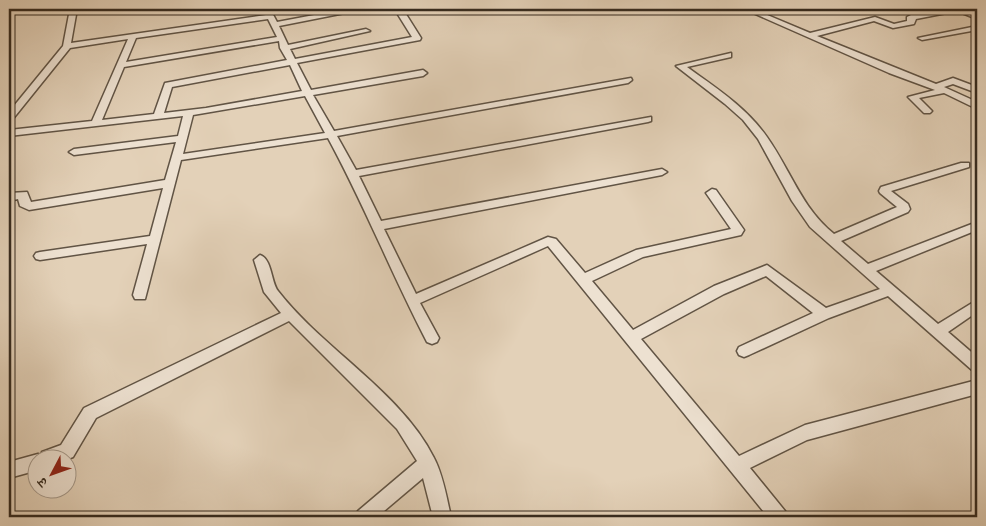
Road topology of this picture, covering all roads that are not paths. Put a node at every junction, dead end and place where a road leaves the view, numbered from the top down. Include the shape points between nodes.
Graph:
1 (73, 9) edge
2 (355, 9) edge
3 (748, 9) edge
4 (958, 9) edge
5 (268, 13) edge
6 (401, 13) dead end
7 (977, 17) edge
8 (275, 25) junction
9 (977, 28) edge
10 (366, 31) dead end
11 (132, 36) junction
12 (812, 36) junction
13 (280, 38) junction
14 (922, 38) dead end
15 (67, 46) junction
16 (284, 48) junction
17 (728, 54) dead end
18 (292, 62) junction
19 (121, 65) junction
20 (423, 73) dead end
21 (628, 80) dead end
22 (941, 89) junction
23 (977, 90) edge
24 (308, 94) junction
25 (977, 106) edge
26 (927, 111) dead end
27 (189, 112) junction
28 (158, 116) junction
29 (9, 118) edge
30 (648, 119) dead end
31 (96, 123) junction
32 (12, 132) edge
33 (329, 135) junction
34 (182, 138) junction
35 (9, 142) edge
36 (74, 152) dead end
37 (177, 158) junction
38 (966, 165) dead end
39 (662, 172) dead end
40 (353, 174) junction
41 (171, 182) junction
42 (712, 193) dead end
43 (9, 196) edge
44 (377, 226) junction
45 (977, 226) edge
46 (156, 239) junction
47 (832, 240) junction
48 (40, 256) dead end
49 (260, 260) dead end
50 (867, 269) junction
51 (584, 279) junction
52 (892, 290) junction
53 (140, 294) dead end
54 (410, 297) junction
55 (977, 305) edge
56 (291, 314) junction
57 (824, 314) junction
58 (938, 331) junction
59 (432, 338) dead end
60 (631, 338) junction
61 (744, 351) dead end
62 (977, 366) edge
63 (977, 387) edge
64 (69, 448) edge
65 (428, 463) junction
66 (28, 465) edge
67 (736, 467) junction
68 (9, 470) edge
69 (364, 517) edge
70 (442, 517) edge
71 (779, 517) edge

1 - 15 street
2 - 8 street
3 - 12 street
4 - 7 street
4 - 12 street via 893,26 875,19
5 - 8 street
5 - 11 street
6 - 18 street via 417,38
8 - 13 street
9 - 14 street
10 - 16 street
11 - 15 street
11 - 19 street
12 - 22 street
13 - 16 street
13 - 19 street
15 - 29 street
16 - 18 street
17 - 47 street via 680,66 755,127 795,200
18 - 24 street
18 - 28 street via 168,85
19 - 31 street
20 - 24 street
21 - 33 street
22 - 23 street via 953,81
22 - 25 street
22 - 26 street via 913,96 913,100
24 - 27 street
24 - 33 street
27 - 28 street
27 - 34 street
28 - 31 street
30 - 40 street
31 - 32 street
32 - 35 street
33 - 37 street
33 - 40 street
34 - 36 street
34 - 37 street
37 - 41 street
38 - 47 street via 884,190 904,209
39 - 44 street
40 - 44 street
41 - 43 street via 28,206 24,203 24,195
41 - 46 street
42 - 51 street via 737,232 640,253
44 - 54 street
45 - 50 street
46 - 48 street
46 - 53 street
47 - 50 street
49 - 56 street via 268,287
50 - 52 street
51 - 54 street via 556,244 548,241 422,298
51 - 60 street
52 - 57 street
52 - 58 street
54 - 59 street
55 - 58 street
56 - 64 street via 90,413
56 - 65 street via 403,424
57 - 60 street via 768,270 719,290
57 - 61 street
58 - 62 street
60 - 67 street
63 - 67 street via 805,433
65 - 69 street
65 - 70 street
66 - 68 street
67 - 71 street

